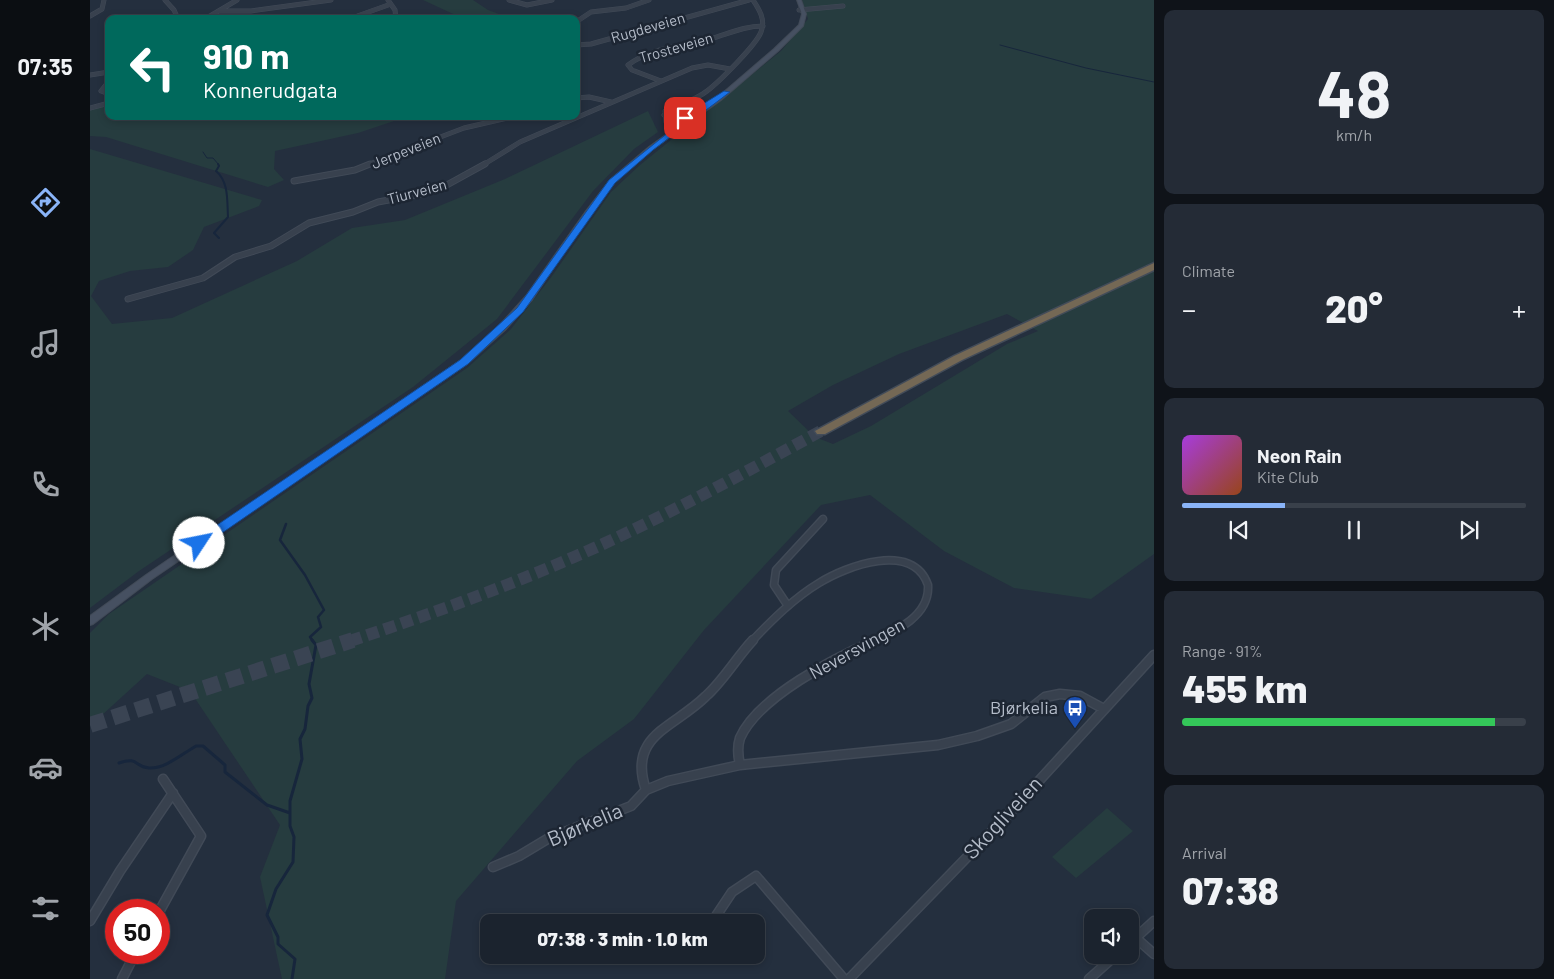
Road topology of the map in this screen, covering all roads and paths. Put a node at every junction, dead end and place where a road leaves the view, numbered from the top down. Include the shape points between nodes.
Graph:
1 (104, 0) edge
2 (165, 0) edge
3 (237, 0) edge
4 (331, 0) edge
5 (388, 0) edge
6 (509, 0) edge
7 (552, 0) edge
8 (650, 0) edge
9 (749, 0) edge
10 (753, 0) edge
11 (795, 0) edge
12 (799, 0) edge
13 (391, 4) junction
14 (843, 6) dead end
15 (801, 10) junction
16 (219, 11) junction
17 (176, 15) edge
18 (212, 15) edge
19 (360, 15) edge
20 (396, 15) edge
21 (90, 16) edge
22 (580, 16) edge
23 (762, 26) junction
24 (580, 45) edge
25 (730, 69) junction
26 (105, 73) edge
27 (90, 75) edge
28 (661, 81) junction
29 (580, 98) edge
30 (611, 102) junction
31 (105, 104) edge
32 (90, 108) edge
33 (580, 116) edge
34 (499, 120) edge
35 (570, 120) edge
36 (677, 126) junction
37 (294, 182) dead end
38 (1154, 267) edge
39 (128, 299) dead end
40 (821, 431) tunnel mouth
41 (823, 519) dead end
42 (788, 606) junction
43 (90, 621) edge
44 (1154, 655) edge
45 (1104, 709) junction
46 (740, 765) junction
47 (163, 779) dead end
48 (646, 790) junction
49 (173, 793) junction
50 (493, 867) dead end
51 (166, 899) edge
52 (717, 914) edge
53 (90, 921) edge
54 (1154, 921) edge
55 (1139, 935) edge
56 (1139, 944) edge
57 (1154, 954) edge
58 (130, 964) edge
59 (1106, 964) edge
60 (122, 979) edge
61 (844, 979) edge
62 (849, 979) edge
63 (1089, 979) edge

1 - 21 street via 102,9
2 - 17 street
3 - 16 street
4 - 16 street via 251,11
5 - 13 street
6 - 7 street via 527,5
8 - 22 street, Rugdeveien via 627,8
9 - 24 street, Rugdeveien
10 - 23 street via 760,10
11 - 15 main road
12 - 15 main road
13 - 19 street
13 - 20 street
14 - 15 street
15 - 36 main road via 794,31 776,50 726,92
16 - 18 street
23 - 25 street via 754,43
23 - 28 street, Trosteveien via 745,27 661,50 628,65 632,70
25 - 28 street, Tiurveien via 699,66
25 - 36 street via 706,92 668,109 664,115 666,122
26 - 27 street
28 - 30 street, Tiurveien
29 - 30 street via 593,97
30 - 33 street, Tiurveien
31 - 32 street
34 - 37 street, Jerpeveien via 464,128 355,170
35 - 39 street, Tiurveien via 520,142 445,186 309,223 270,246 235,258 203,278
36 - 43 main road via 612,181 525,304 464,362 149,577
38 - 40 highway via 958,358
41 - 42 street via 776,570 774,585
42 - 46 street, Neversvingen via 809,589 868,562 896,560 911,564 927,581 928,593 914,618 820,668 781,694 756,717 740,738 737,752
42 - 48 street, Neversvingen via 759,633 707,696 649,742 641,756 640,772
44 - 45 street, Skogliveien
45 - 46 street, Bjørkelia via 1080,696 1060,694 1045,698 1011,724 954,742
45 - 62 street, Skogliveien via 1004,819
46 - 48 street, Bjørkelia via 668,781
47 - 49 street
48 - 50 street, Bjørkelia via 631,806 549,838
49 - 51 street via 201,836
49 - 53 street
52 - 61 street via 732,892 756,876
54 - 55 street
56 - 57 street
58 - 60 street
59 - 63 street

